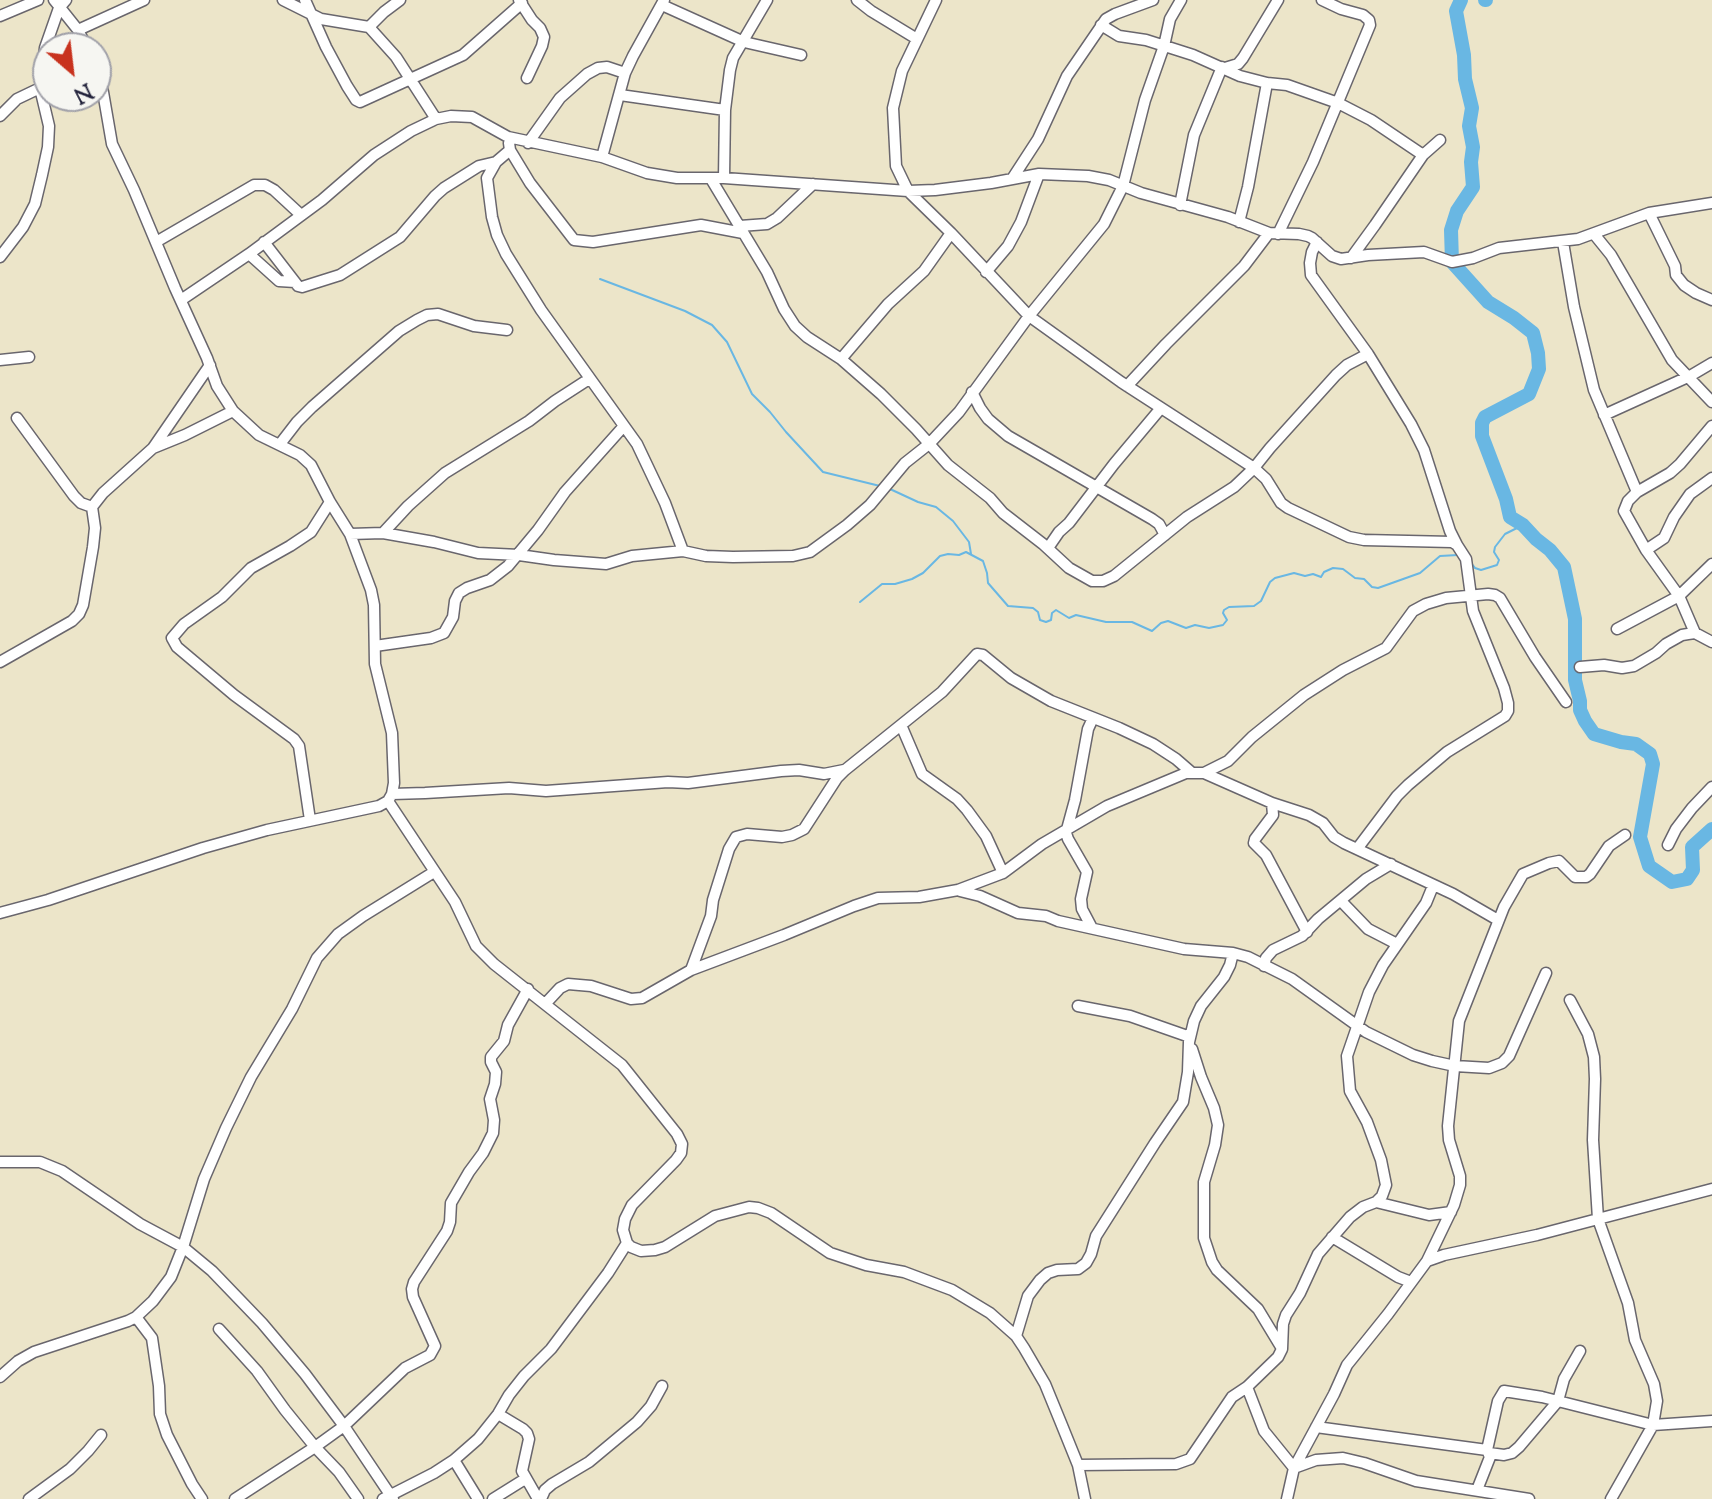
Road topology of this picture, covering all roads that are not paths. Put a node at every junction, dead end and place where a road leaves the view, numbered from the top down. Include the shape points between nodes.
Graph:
1 (38, 0) edge
2 (144, 0) edge
3 (283, 0) edge
4 (305, 0) edge
5 (400, 0) edge
6 (767, 0) edge
7 (857, 0) edge
8 (936, 0) edge
9 (1153, 0) edge
10 (1181, 0) edge
11 (1278, 0) edge
12 (1322, 0) edge
13 (521, 2) edge
14 (59, 3) edge
15 (663, 3) edge
16 (311, 15) junction
17 (0, 16) edge
18 (1101, 25) junction
19 (369, 27) junction
20 (78, 30) joint
21 (50, 32) edge
22 (917, 39) junction
23 (744, 42) junction
24 (1164, 46) junction
25 (801, 55) dead end
26 (1224, 68) junction
27 (625, 73) junction
28 (527, 78) dead end
29 (411, 79) junction
30 (1267, 83) junction
31 (32, 92) edge
32 (620, 95) junction
33 (1338, 103) junction
34 (725, 110) junction
35 (46, 112) edge
36 (106, 112) edge
37 (0, 116) edge
38 (436, 119) junction
39 (508, 137) junction
40 (1440, 140) dead end
41 (528, 143) junction
42 (510, 150) junction
43 (1423, 155) junction
44 (602, 157) junction
45 (496, 162) junction
46 (1039, 174) junction
47 (724, 178) junction
48 (711, 179) junction
49 (1012, 179) junction
50 (813, 184) junction
51 (1123, 186) junction
52 (908, 191) junction
53 (1712, 203) edge
54 (1180, 205) junction
55 (1649, 213) junction
56 (301, 215) junction
57 (1239, 222) junction
58 (742, 230) junction
59 (951, 233) junction
60 (1274, 234) junction
61 (1594, 234) junction
62 (156, 242) junction
63 (264, 242) junction
64 (1317, 242) junction
65 (1563, 242) junction
66 (249, 254) junction
67 (0, 257) edge
68 (1351, 258) junction
69 (986, 272) junction
70 (295, 282) junction
71 (181, 300) junction
72 (1712, 300) edge
73 (1029, 316) junction
74 (507, 330) dead end
75 (1368, 354) junction
76 (29, 357) dead end
77 (841, 359) junction
78 (0, 360) edge
79 (1712, 363) edge
80 (210, 365) junction
81 (1690, 376) junction
82 (589, 379) junction
83 (1127, 386) junction
84 (972, 392) junction
85 (1712, 402) edge
86 (1161, 408) junction
87 (233, 411) junction
88 (1604, 415) junction
89 (17, 418) dead end
90 (1712, 426) edge
91 (623, 427) junction
92 (280, 444) junction
93 (929, 444) junction
94 (153, 448) junction
95 (1254, 468) junction
96 (1712, 478) edge
97 (1096, 487) junction
98 (1637, 492) junction
99 (330, 502) junction
100 (92, 507) junction
101 (383, 533) junction
102 (350, 534) junction
103 (1165, 535) junction
104 (1457, 545) junction
105 (1048, 548) junction
106 (1646, 550) junction
107 (683, 551) junction
108 (519, 555) junction
109 (1712, 564) edge
110 (1679, 596) junction
111 (1470, 597) junction
112 (1617, 629) dead end
113 (1695, 633) junction
114 (1712, 642) edge
115 (375, 646) junction
116 (0, 662) edge
117 (1580, 667) dead end
118 (1566, 702) dead end
119 (1093, 718) junction
120 (901, 725) junction
121 (845, 770) junction
122 (1191, 772) junction
123 (1204, 773) junction
124 (1712, 787) edge
125 (390, 797) junction
126 (1272, 803) junction
127 (310, 820) junction
128 (1067, 829) junction
129 (1625, 835) dead end
130 (1668, 845) dead end
131 (1357, 849) junction
132 (1391, 864) junction
133 (434, 872) junction
134 (1003, 873) junction
135 (1433, 886) junction
136 (958, 890) junction
137 (1341, 901) junction
138 (0, 913) edge
139 (1498, 920) junction
140 (1092, 928) junction
141 (1307, 932) junction
142 (1397, 944) junction
143 (1233, 953) junction
144 (1264, 966) junction
145 (691, 970) junction
146 (1546, 973) dead end
147 (528, 989) junction
148 (1570, 1000) dead end
149 (546, 1003) junction
150 (1078, 1006) dead end
151 (1357, 1026) junction
152 (1190, 1040) junction
153 (1455, 1066) junction
154 (0, 1162) edge
155 (1712, 1189) edge
156 (1376, 1202) junction
157 (1451, 1212) junction
158 (1598, 1219) junction
159 (1332, 1237) junction
160 (627, 1243) junction
161 (183, 1247) junction
162 (1427, 1261) junction
163 (1411, 1282) junction
164 (136, 1317) junction
165 (219, 1329) dead end
166 (1016, 1336) junction
167 (1282, 1349) junction
168 (1580, 1351) dead end
169 (0, 1377) edge
170 (662, 1386) dead end
171 (1247, 1387) junction
172 (1558, 1401) junction
173 (498, 1414) junction
174 (1712, 1421) edge
175 (1653, 1425) junction
176 (344, 1426) junction
177 (1316, 1427) junction
178 (101, 1435) dead end
179 (315, 1447) junction
180 (1488, 1452) junction
181 (454, 1460) junction
182 (1078, 1465) junction
183 (1294, 1468) junction
184 (525, 1479) junction
185 (1480, 1495) edge
186 (389, 1498) edge
187 (29, 1499) edge
188 (202, 1499) edge
189 (235, 1499) edge
190 (358, 1499) edge
191 (478, 1499) edge
192 (493, 1499) edge
193 (540, 1499) edge
194 (1085, 1499) edge
195 (1287, 1499) edge
196 (1529, 1499) edge
197 (1611, 1499) edge

1 - 17 street
2 - 20 street
3 - 16 street
4 - 16 street
5 - 19 street
6 - 23 street
7 - 22 street
8 - 22 street
9 - 18 street
10 - 24 street
11 - 26 street via 1243,58
12 - 33 street via 1363,15 1370,25
13 - 28 street via 544,37
13 - 29 street via 463,55
14 - 20 street
14 - 21 street
15 - 23 street
15 - 27 street
16 - 19 street
16 - 29 street via 356,100
18 - 24 street via 1119,36
18 - 49 street
19 - 29 street
22 - 52 street via 893,108 896,166
23 - 25 street
23 - 34 street via 733,58
24 - 26 street
24 - 51 street
26 - 30 street
26 - 54 street via 1194,135
27 - 32 street
27 - 41 street via 607,67 587,74 560,98
29 - 38 street
30 - 33 street
30 - 57 street
31 - 37 street
32 - 34 street
32 - 44 street
33 - 43 street
33 - 60 street via 1295,201
34 - 47 street
35 - 67 street via 48,147 35,204
36 - 62 street via 112,144
38 - 39 street via 472,117
38 - 56 street via 374,155
39 - 41 street
39 - 42 street
40 - 43 street
41 - 44 street
42 - 45 street
42 - 58 street via 574,240 593,242 701,225
43 - 68 street
44 - 48 street via 647,173
45 - 70 street via 479,166 444,188 400,237 340,275 302,287
45 - 82 street via 487,178 497,235
46 - 49 street
46 - 51 street via 1088,176
46 - 69 street via 1021,222
47 - 48 street
47 - 50 street
48 - 58 street
49 - 52 street
50 - 52 street
50 - 58 street via 777,218
51 - 54 street
51 - 73 street via 1104,224
52 - 59 street
53 - 55 street
54 - 57 street
55 - 61 street
55 - 72 street via 1676,275
56 - 62 street via 274,190 254,185
56 - 63 street
57 - 60 street
58 - 77 street via 795,326
59 - 69 street
59 - 77 street via 924,271
60 - 64 street via 1299,234
60 - 83 street
61 - 65 street
61 - 81 street via 1672,360
62 - 71 street
63 - 66 street
63 - 70 street
64 - 68 street via 1332,256
64 - 75 street via 1311,275
65 - 68 street via 1499,248 1452,262 1424,252
65 - 88 street via 1584,353
66 - 70 street via 279,281
66 - 71 street
69 - 73 street
71 - 80 street
73 - 83 street
73 - 84 street
74 - 92 street via 438,314 417,320 312,407
75 - 95 street via 1336,375
75 - 104 street via 1424,450
76 - 78 street
77 - 93 street
79 - 81 street
80 - 87 street
80 - 94 street
81 - 85 street
81 - 88 street
82 - 91 street
82 - 101 street via 445,473
83 - 86 street
84 - 93 street
84 - 97 street via 988,419 1008,436
86 - 95 street
86 - 97 street
87 - 92 street via 259,435
87 - 94 street
88 - 98 street
89 - 100 street via 74,496
90 - 98 street via 1670,473
91 - 107 street via 637,444
91 - 108 street via 565,492
92 - 99 street via 311,465
93 - 105 street
93 - 107 street via 905,463 870,505 810,552 733,557
94 - 100 street
95 - 103 street
95 - 104 street via 1281,503 1349,537
96 - 106 street via 1690,494 1664,538
97 - 103 street via 1152,519
97 - 105 street
98 - 106 street via 1624,511
99 - 102 street
99 - 127 street via 311,532 251,568 172,638 234,695 294,739
100 - 116 street via 93,547 79,614
101 - 102 street
101 - 108 street via 478,553
102 - 115 street via 371,590
103 - 105 street via 1103,581 1081,576
104 - 111 street via 1466,559
106 - 110 street
107 - 108 street via 606,564
108 - 115 street via 490,580 459,593 444,633
109 - 110 street
110 - 112 street
110 - 113 street
111 - 118 street via 1500,598
111 - 123 street via 1437,600 1413,611 1386,648 1304,695 1228,761
111 - 131 street via 1508,711 1408,785
113 - 114 street
113 - 117 street via 1682,635 1639,665
115 - 125 street via 392,733
119 - 120 street via 1051,701 980,654
119 - 122 street via 1153,744
119 - 128 street
120 - 121 street
120 - 134 street via 922,774 967,810
121 - 125 street
121 - 145 street via 800,832 736,837
122 - 123 street
122 - 128 street via 1107,806
123 - 126 street
124 - 130 street
125 - 127 street via 372,809
125 - 133 street
126 - 131 street via 1320,820 1334,837
126 - 141 street via 1273,815 1254,843 1266,855
127 - 138 street
128 - 134 street
128 - 140 street via 1087,872 1081,899
129 - 139 street via 1609,846 1586,877 1575,877 1559,861 1523,874
131 - 132 street
132 - 135 street
132 - 137 street
133 - 147 street via 476,946
133 - 161 street via 338,934 317,958 226,1128
134 - 136 street
135 - 139 street
135 - 142 street
136 - 140 street via 1018,913
136 - 145 street via 878,898
137 - 141 street
137 - 142 street via 1368,929
139 - 153 street via 1459,1021
140 - 143 street via 1184,949
141 - 144 street via 1273,950
142 - 151 street via 1369,992
143 - 144 street
143 - 152 street via 1224,977 1201,1006
144 - 151 street via 1292,979
145 - 149 street via 636,999 568,984
146 - 153 street via 1509,1056 1489,1068
147 - 149 street
147 - 176 street via 491,1057 496,1072 490,1099 493,1133 451,1203 447,1231 412,1289 435,1346
148 - 158 street via 1594,1057
149 - 160 street via 622,1065 682,1144 676,1160 632,1205 623,1230
150 - 152 street via 1130,1016
151 - 153 street via 1413,1055
151 - 156 street via 1347,1056 1348,1082 1375,1139 1385,1178 1385,1190
152 - 166 street via 1183,1102 1096,1236 1086,1263 1040,1280 1028,1296
152 - 167 street via 1218,1125 1204,1182 1204,1238 1217,1270 1258,1309
153 - 157 street via 1448,1126 1460,1185
154 - 161 street via 40,1162 62,1171
155 - 158 street
156 - 157 street via 1429,1215
156 - 159 street via 1354,1212
157 - 162 street
158 - 162 street
158 - 175 street via 1654,1384
159 - 163 street
159 - 167 street via 1286,1315
160 - 166 street via 641,1251 655,1250 715,1216 758,1208 830,1253 952,1290
160 - 173 street
161 - 164 street via 171,1277
161 - 176 street via 262,1323
162 - 163 street
163 - 177 street via 1347,1365
164 - 169 street via 34,1352
164 - 188 street via 154,1346 167,1435
165 - 179 street
166 - 182 street via 1045,1384
167 - 171 street
168 - 172 street
170 - 193 street via 637,1422 589,1462 552,1484
171 - 182 street via 1232,1397 1183,1463
171 - 183 street via 1264,1431
172 - 175 street
172 - 180 street via 1512,1453
172 - 180 street via 1501,1393
173 - 181 street
173 - 184 street via 527,1433
174 - 175 street
175 - 197 street
176 - 179 street
176 - 186 street
177 - 180 street
177 - 183 street
178 - 187 street via 70,1469
179 - 189 street
179 - 190 street
180 - 185 street
181 - 186 street
181 - 191 street
182 - 194 street
183 - 185 street via 1343,1458
183 - 195 street
184 - 192 street
184 - 193 street
185 - 196 street

